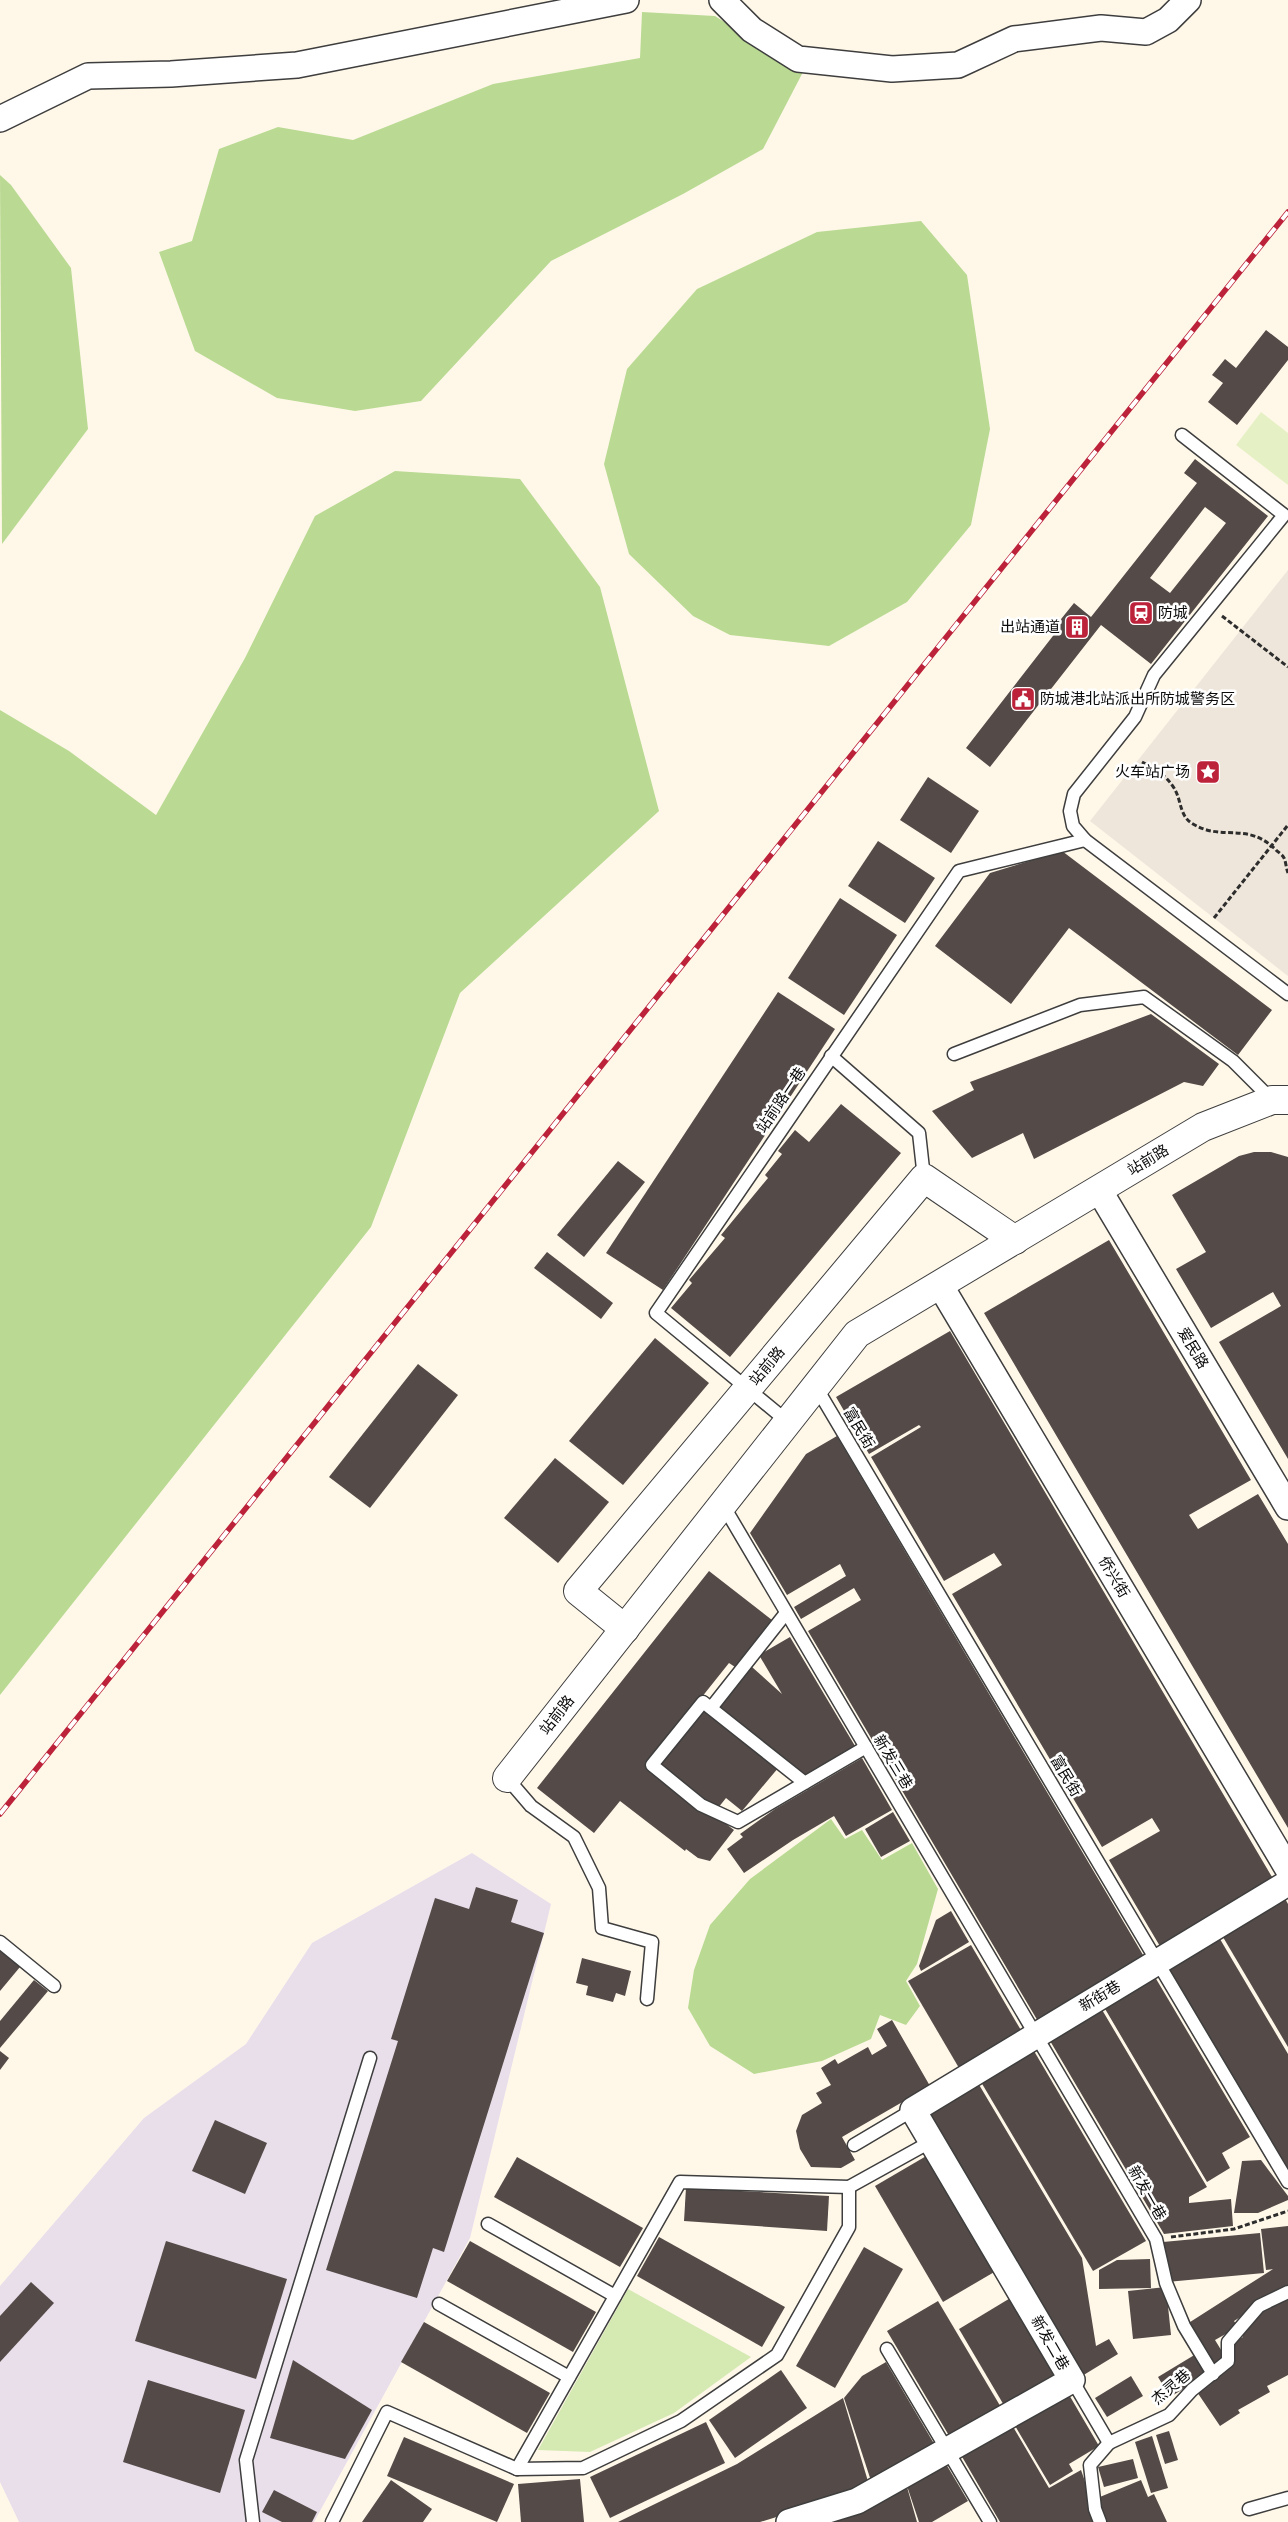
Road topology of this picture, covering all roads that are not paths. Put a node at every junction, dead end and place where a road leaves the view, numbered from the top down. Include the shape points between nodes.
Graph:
1 (626, 0) edge
2 (722, 0) edge
3 (1188, 0) edge
4 (0, 119) edge
5 (1182, 435) dead end
6 (1286, 512) edge
7 (1085, 840) junction
8 (1288, 994) edge
9 (954, 1054) dead end
10 (830, 1056) junction
11 (1280, 1100) edge
12 (924, 1178) junction
13 (1099, 1190) junction
14 (1015, 1240) junction
15 (940, 1285) junction
16 (816, 1387) junction
17 (748, 1389) junction
18 (788, 1422) junction
19 (723, 1505) junction
20 (1288, 1507) edge
21 (786, 1613) junction
22 (625, 1629) junction
23 (711, 1708) junction
24 (866, 1747) junction
25 (507, 1778) joint
26 (805, 1783) junction
27 (1288, 1869) edge
28 (1288, 1883) edge
29 (0, 1942) edge
30 (1158, 1962) junction
31 (54, 1986) dead end
32 (647, 1999) dead end
33 (1036, 2035) junction
34 (370, 2058) dead end
35 (913, 2110) junction
36 (932, 2141) junction
37 (854, 2145) dead end
38 (1288, 2182) edge
39 (849, 2187) junction
40 (488, 2224) dead end
41 (1288, 2292) edge
42 (615, 2296) junction
43 (439, 2304) dead end
44 (887, 2349) dead end
45 (1213, 2374) junction
46 (569, 2377) junction
47 (1072, 2380) junction
48 (1109, 2443) junction
49 (948, 2452) junction
50 (517, 2469) junction
51 (1288, 2498) edge
52 (1249, 2509) dead end
53 (253, 2522) edge
54 (332, 2522) edge
55 (789, 2522) edge
56 (990, 2522) edge
57 (1100, 2522) edge

1 - 4 street via 297,65 88,76
2 - 3 street via 752,30 798,59 892,69 958,65 1014,38 1102,28 1146,32 1168,20
5 - 6 lane
6 - 7 lane via 1154,675 1134,717 1074,794 1070,810 1073,826
7 - 8 lane
7 - 10 lane, 站前路一巷 via 959,871
9 - 11 lane via 1080,1005 1144,997
10 - 12 lane via 919,1133
10 - 17 lane, 站前路一巷 via 656,1314
11 - 13 street, 站前路 via 1203,1127
12 - 14 street
12 - 17 street, 站前路
13 - 14 street, 站前路
13 - 20 street, 爱民路
14 - 15 street, 站前路
15 - 16 street, 站前路 via 857,1334
15 - 27 street, 侨兴街
16 - 18 street, 站前路
16 - 30 lane, 富民街
17 - 18 lane, 站前路一巷
17 - 22 street, 站前路 via 578,1591
18 - 19 street, 站前路
19 - 21 lane, 新发三巷
19 - 22 street, 站前路
21 - 23 lane
21 - 24 lane, 新发三巷
22 - 25 street, 站前路
23 - 26 lane
23 - 26 lane via 703,1702 652,1765 700,1805 738,1822
24 - 26 lane
24 - 33 lane, 新发三巷
25 - 32 lane via 531,1806 574,1837 599,1888 602,1928 652,1942
28 - 30 street, 新街巷
29 - 31 lane
30 - 33 street, 新街巷
30 - 38 lane, 富民街
33 - 35 street, 新街巷
33 - 45 lane, 新发一巷 via 1156,2239 1166,2283 1184,2326
34 - 53 lane via 246,2460
35 - 36 street, 新发二巷
35 - 37 lane
36 - 39 lane
36 - 47 street, 新发二巷
39 - 42 lane via 680,2182
39 - 50 lane via 849,2226 777,2355 681,2421 583,2468
40 - 42 lane
41 - 45 lane, 杰灵巷 via 1259,2306 1228,2342 1228,2361
42 - 46 lane
43 - 46 lane
44 - 49 lane
45 - 48 lane, 杰灵巷 via 1169,2414
46 - 50 lane
47 - 48 lane
47 - 49 street, 新发二巷
48 - 57 lane via 1090,2465 1095,2509
49 - 55 street, 新发二巷 via 857,2501
49 - 56 lane
50 - 54 lane via 387,2412
51 - 52 lane

